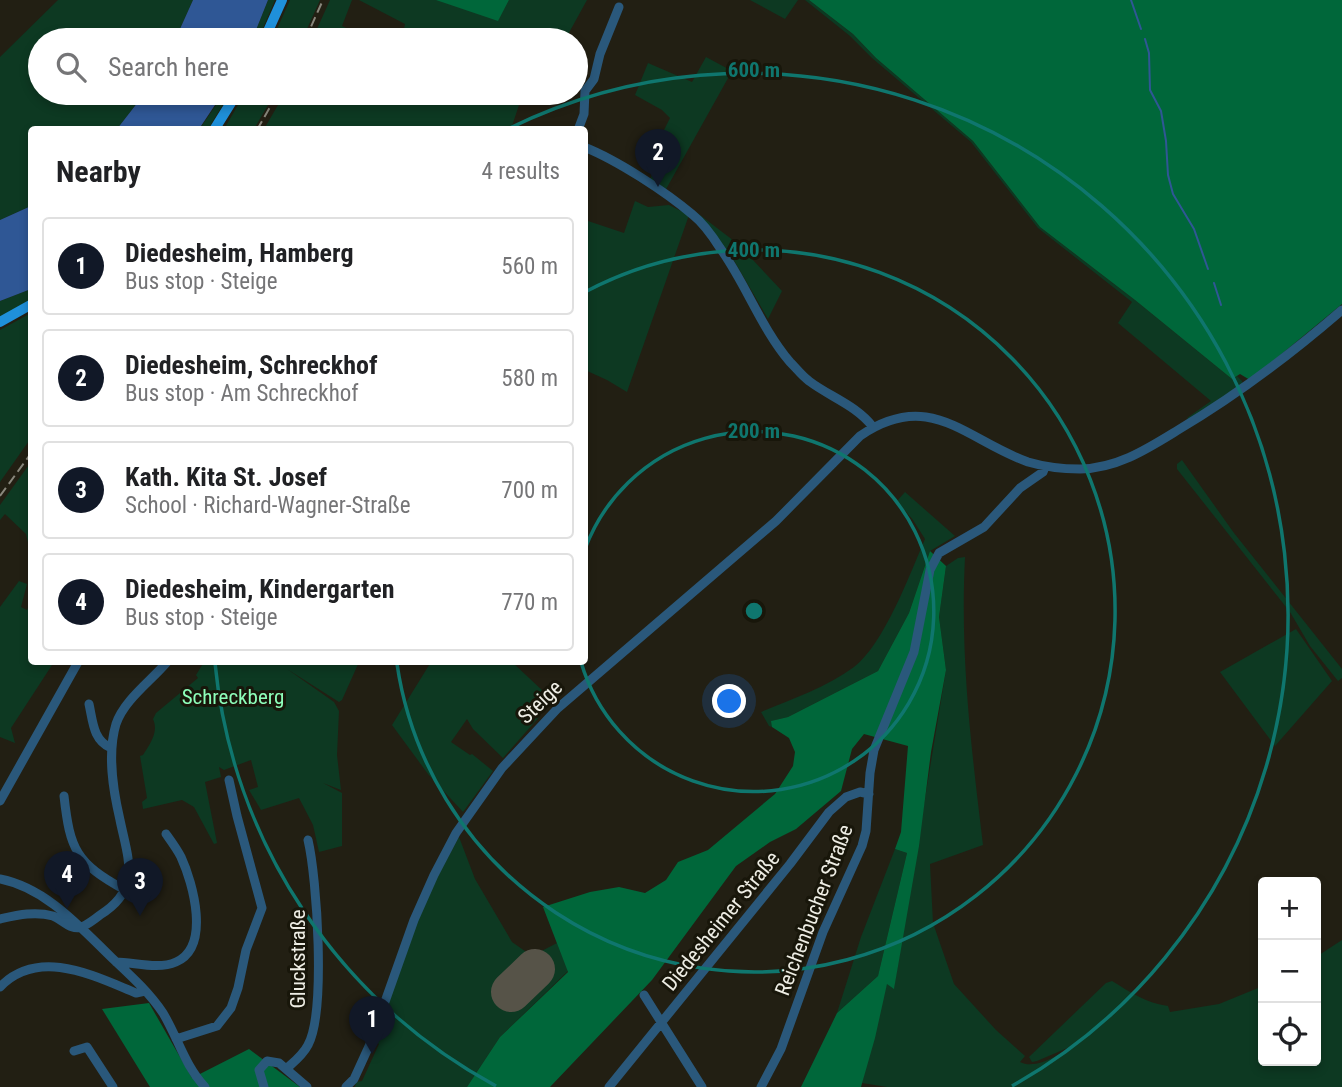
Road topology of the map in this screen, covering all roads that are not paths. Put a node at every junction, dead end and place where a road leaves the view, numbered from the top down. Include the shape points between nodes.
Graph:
1 (282, 0) edge
2 (619, 7) dead end
3 (269, 28) edge
4 (588, 87) edge
5 (230, 105) edge
6 (584, 105) edge
7 (216, 126) edge
8 (580, 126) edge
9 (588, 149) edge
10 (28, 306) edge
11 (1342, 310) edge
12 (0, 322) edge
13 (873, 427) junction
14 (1045, 467) junction
15 (76, 665) edge
16 (164, 665) edge
17 (89, 704) dead end
18 (111, 748) junction
19 (229, 780) dead end
20 (869, 794) junction
21 (64, 796) dead end
22 (0, 802) edge
23 (166, 834) dead end
24 (308, 840) dead end
25 (0, 878) edge
26 (125, 890) junction
27 (0, 919) edge
28 (81, 927) junction
29 (116, 962) junction
30 (0, 987) edge
31 (145, 991) junction
32 (644, 995) dead end
33 (661, 1023) junction
34 (176, 1039) junction
35 (74, 1051) dead end
36 (286, 1069) junction
37 (113, 1087) edge
38 (205, 1087) edge
39 (264, 1087) edge
40 (307, 1087) edge
41 (346, 1087) edge
42 (608, 1087) edge
43 (702, 1087) edge
44 (761, 1087) edge

1 - 3 main road
2 - 4 street
5 - 7 main road
6 - 8 street
9 - 13 street via 695,216 720,248 788,360 807,380 864,415
10 - 12 main road
11 - 14 street via 1248,386 1141,453 1104,466
13 - 14 street via 897,419 928,418
13 - 41 street, Steige via 776,521 586,682 502,768 456,833 434,875 369,1047
14 - 20 street, Reichenbucher Straße via 984,527 939,553 930,570 914,652 874,750
15 - 22 street
16 - 18 street via 125,708
17 - 18 street via 96,736
18 - 26 street via 130,869
19 - 34 street via 262,908 231,1009 217,1026
20 - 33 street, Diedesheimer Straße via 846,797 829,812
20 - 44 street, Reichenbucher Straße via 862,846 822,932 781,1049
21 - 26 street via 72,845 83,860
23 - 29 street via 180,856 195,900 196,927 190,951 177,962 161,966
24 - 36 street, Gluckstraße via 317,919 316,1014 309,1044
25 - 28 street via 32,891
26 - 28 street via 109,909
27 - 28 street via 40,913 73,928
28 - 29 street
29 - 31 street
30 - 31 street via 24,971 65,967 136,993
31 - 34 street
32 - 33 street
33 - 42 street, Diedesheimer Straße
33 - 43 street
34 - 38 street via 191,1071
35 - 37 street via 87,1047
36 - 39 street via 271,1061 262,1065 259,1076
36 - 40 street

